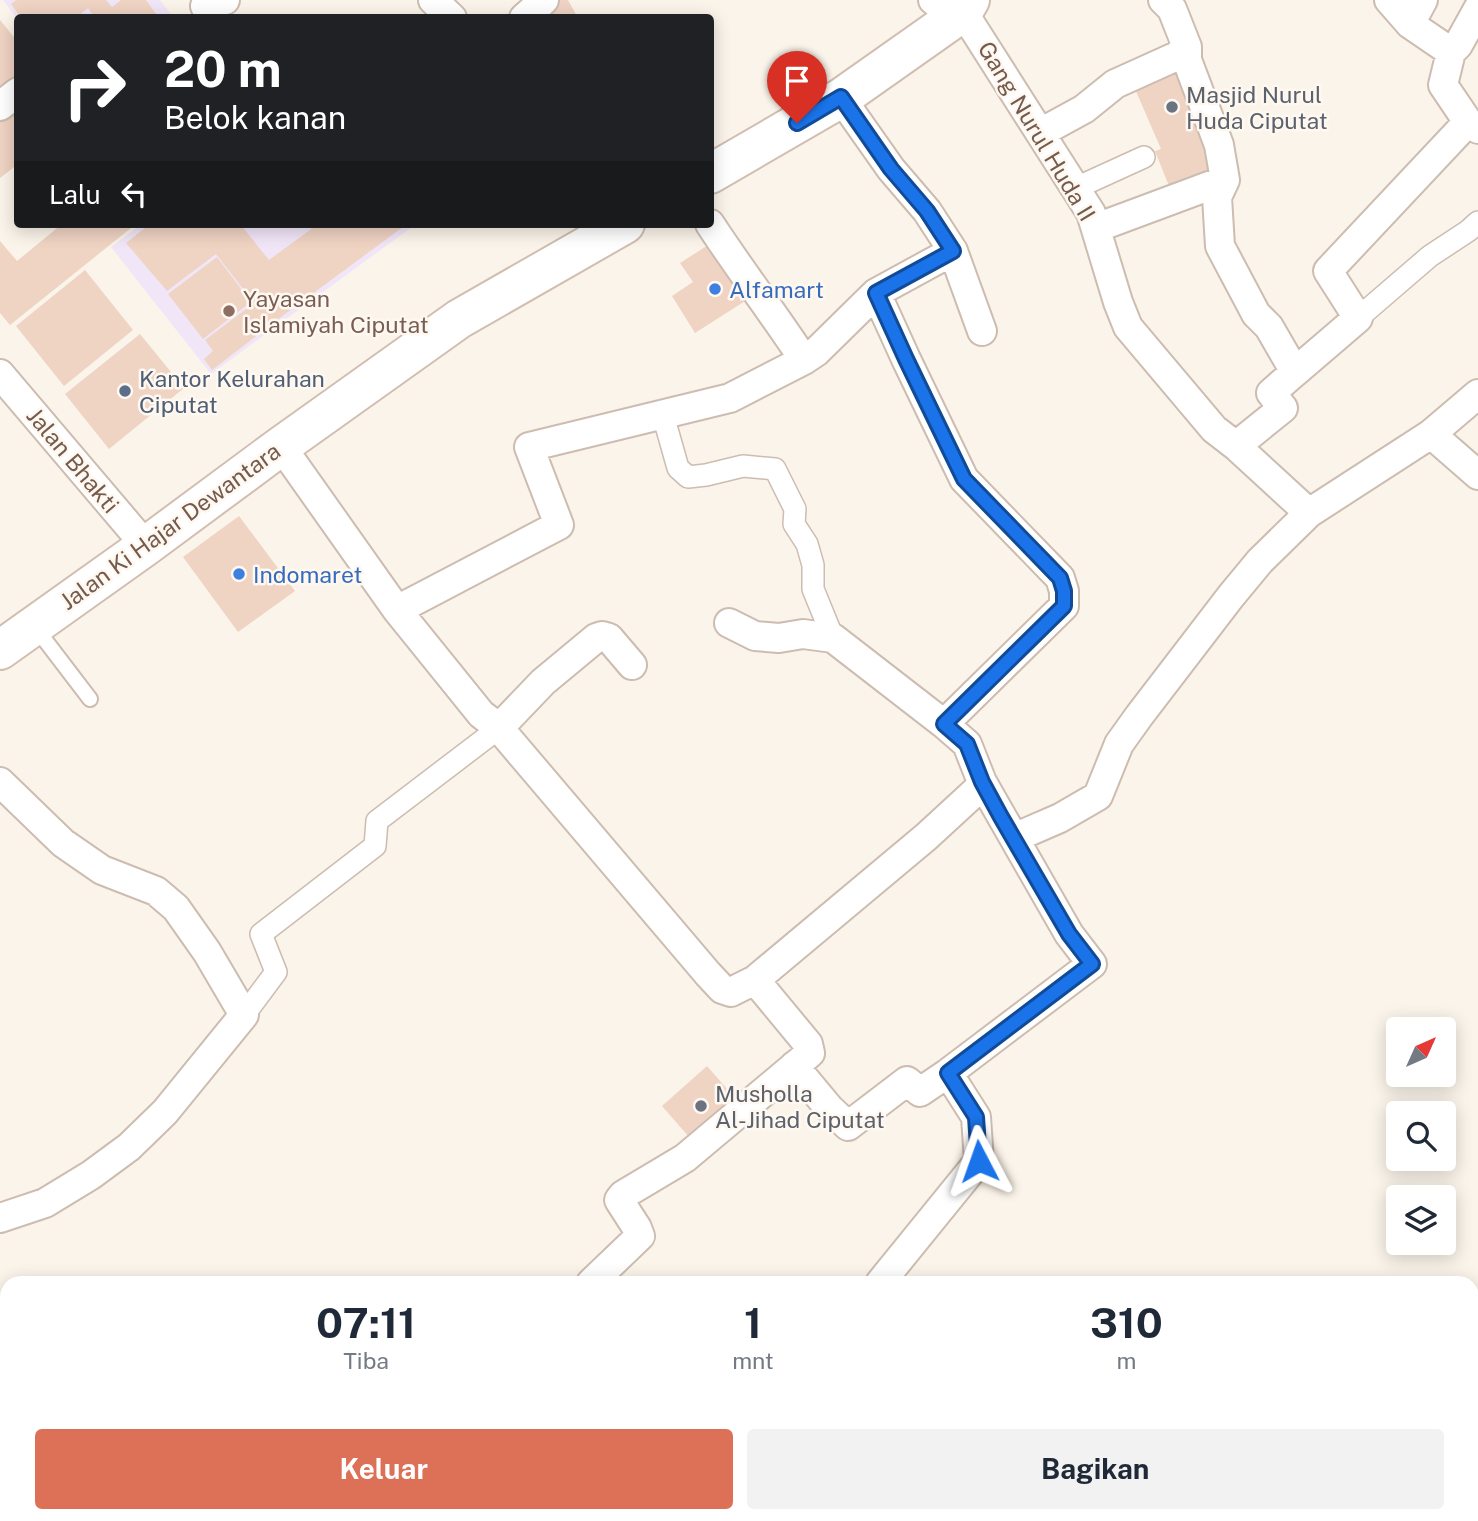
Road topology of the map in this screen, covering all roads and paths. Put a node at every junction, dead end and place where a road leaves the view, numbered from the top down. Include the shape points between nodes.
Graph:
1 (433, 0) edge
2 (544, 0) edge
3 (1163, 0) edge
4 (1389, 0) edge
5 (953, 9) edge
6 (1478, 9) edge
7 (1417, 12) edge
8 (448, 14) edge
9 (528, 14) edge
10 (1451, 52) junction
11 (1187, 53) junction
12 (14, 95) edge
13 (841, 97) junction
14 (0, 106) edge
15 (1473, 126) edge
16 (1040, 133) junction
17 (1144, 157) dead end
18 (714, 172) edge
19 (1224, 180) junction
20 (1076, 188) junction
21 (1478, 222) edge
22 (713, 228) edge
23 (1096, 228) junction
24 (606, 229) edge
25 (953, 251) junction
26 (876, 293) junction
27 (1358, 318) junction
28 (982, 331) dead end
29 (804, 360) junction
30 (1295, 372) junction
31 (0, 374) edge
32 (1478, 394) edge
33 (663, 415) junction
34 (1431, 434) junction
35 (281, 446) junction
36 (1236, 446) junction
37 (1478, 475) edge
38 (1309, 513) junction
39 (146, 546) junction
40 (397, 610) junction
41 (729, 623) dead end
42 (34, 626) junction
43 (833, 638) junction
44 (0, 650) edge
45 (632, 665) dead end
46 (90, 699) dead end
47 (944, 724) junction
48 (499, 728) junction
49 (0, 782) edge
50 (982, 782) junction
51 (1014, 838) junction
52 (755, 980) junction
53 (244, 1015) junction
54 (794, 1066) junction
55 (948, 1073) junction
56 (0, 1218) edge
57 (598, 1276) edge
58 (886, 1276) edge

1 - 8 street
2 - 9 street
3 - 11 street via 1172,9
4 - 7 street
5 - 13 main road
5 - 16 street, Gang Nurul Huda II
6 - 10 street
7 - 10 street
10 - 15 street via 1443,85
11 - 16 street via 1115,85
11 - 19 street via 1219,145
12 - 14 street
13 - 18 main road
13 - 25 street
15 - 27 street via 1328,271
16 - 20 street, Gang Nurul Huda II
17 - 20 street
19 - 23 street
19 - 30 street via 1217,197 1220,246 1256,314 1269,327
20 - 23 street, Gang Nurul Huda II
21 - 27 street
22 - 29 street
23 - 36 street, Gang Nurul Huda II via 1128,327 1214,429
24 - 35 main road, Jalan Ki Hajar Dewantara via 459,319
25 - 26 street
25 - 28 street
26 - 29 street
26 - 47 street via 964,479 1060,578 1064,591 1064,606
27 - 30 street
29 - 33 street via 730,398
30 - 36 street via 1271,393 1283,408
31 - 39 street, Jalan Bhakti
32 - 34 street
33 - 40 street via 529,447 559,525
33 - 43 street via 678,468 688,477 743,466 775,469 795,509 794,524 813,565 813,589
34 - 37 street
34 - 38 street
35 - 39 main road, Jalan Ki Hajar Dewantara
35 - 40 street
36 - 38 street, Gang Nurul Huda II
38 - 51 street via 1231,596 1139,716 1119,744 1098,796
39 - 42 main road, Jalan Ki Hajar Dewantara
40 - 48 street via 481,713
41 - 43 street via 755,636
42 - 44 main road, Jalan Ki Hajar Dewantara
42 - 46 lane
43 - 47 street
45 - 48 street via 609,638 596,638 542,682
47 - 50 street via 967,744
48 - 52 street via 722,989 731,992
48 - 53 street via 377,821 375,846 261,934 276,972
49 - 53 street via 63,844 102,870 156,891 176,908
50 - 51 street
50 - 52 street via 926,837
51 - 55 street via 1069,934 1092,964
52 - 54 street via 808,1044 810,1053
53 - 56 street via 165,1112 129,1147 45,1203
54 - 55 street via 848,1126 907,1081 920,1092
54 - 57 street via 685,1158 623,1195 619,1200 640,1236
55 - 58 street via 976,1117 979,1161

